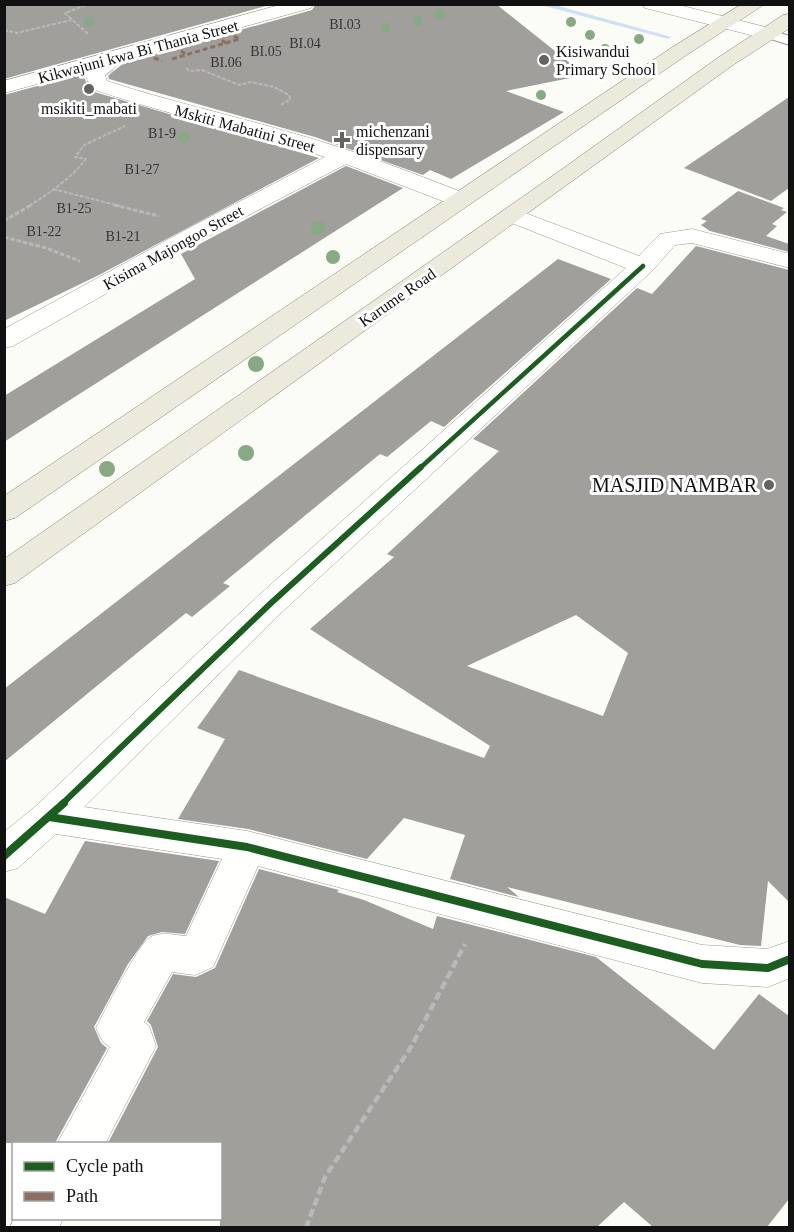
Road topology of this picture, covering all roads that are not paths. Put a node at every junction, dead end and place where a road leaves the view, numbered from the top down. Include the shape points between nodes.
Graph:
1 (305, 4) edge
2 (651, 4) edge
3 (756, 4) edge
4 (789, 19) edge
5 (727, 22) junction
6 (778, 37) edge
7 (116, 57) junction
8 (4, 87) edge
9 (342, 157) junction
10 (461, 200) junction
11 (512, 215) junction
12 (413, 234) junction
13 (459, 252) junction
14 (789, 261) edge
15 (643, 266) junction
16 (4, 340) edge
17 (4, 512) edge
18 (4, 575) edge
19 (49, 817) junction
20 (248, 847) junction
21 (4, 856) edge
22 (789, 959) edge
23 (81, 1142) edge

1 - 7 street, Kikwajuni kwa Bi Thania Street
2 - 5 street
3 - 5 main road
4 - 6 main road, Karume Road
5 - 6 street
5 - 10 main road
6 - 11 main road, Karume Road
7 - 8 street, Kikwajuni kwa Bi Thania Street
7 - 9 street, Mskiti Mabatini Street via 97,79 159,105 284,136
9 - 10 street, Mskiti Mabatini Street
9 - 16 street, Kisima Majongoo Street
10 - 12 main road
11 - 13 main road, Karume Road
11 - 15 street
12 - 13 main road
12 - 17 main road
13 - 18 main road, Karume Road
14 - 15 street via 692,236 668,239
15 - 19 street via 270,604
19 - 20 street
19 - 21 street
20 - 22 street via 702,964 768,968
20 - 23 street via 198,954 161,952 118,1028 134,1040 134,1046

